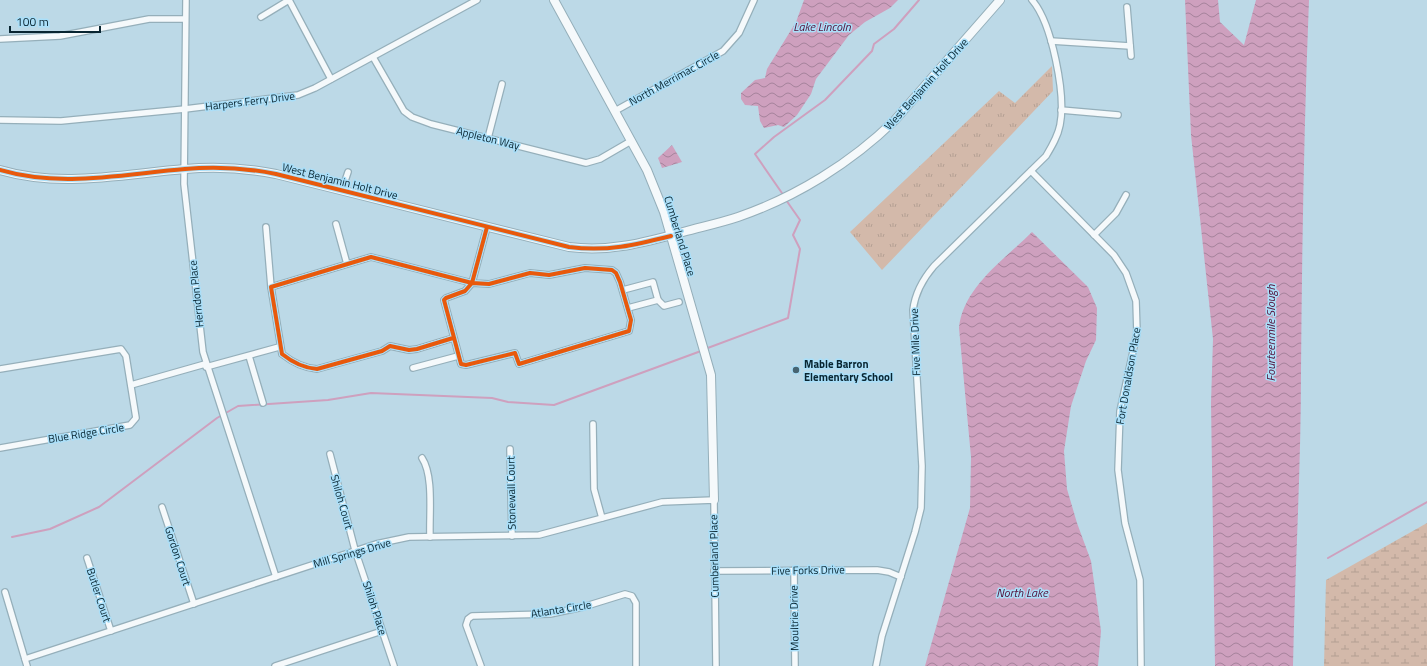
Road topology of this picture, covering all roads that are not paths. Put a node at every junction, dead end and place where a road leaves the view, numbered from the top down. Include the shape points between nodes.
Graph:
1 (186, 0) edge
2 (289, 0) edge
3 (477, 0) edge
4 (555, 0) edge
5 (754, 0) edge
6 (1000, 0) edge
7 (1032, 0) edge
8 (1127, 8) dead end
9 (261, 17) dead end
10 (185, 20) junction
11 (0, 39) edge
12 (1051, 42) junction
13 (1130, 46) junction
14 (1131, 56) dead end
15 (373, 57) junction
16 (331, 79) junction
17 (502, 84) dead end
18 (185, 109) junction
19 (1061, 110) junction
20 (615, 111) junction
21 (1118, 115) dead end
22 (0, 120) edge
23 (488, 138) junction
24 (631, 140) junction
25 (185, 169) junction
26 (0, 170) edge
27 (1031, 171) junction
28 (348, 172) dead end
29 (342, 190) junction
30 (1126, 195) dead end
31 (336, 224) dead end
32 (266, 227) dead end
33 (487, 227) junction
34 (1094, 235) junction
35 (671, 236) junction
36 (347, 264) junction
37 (472, 283) junction
38 (271, 287) junction
39 (623, 290) junction
40 (658, 300) junction
41 (679, 302) dead end
42 (628, 308) junction
43 (453, 338) junction
44 (279, 347) junction
45 (249, 356) junction
46 (458, 356) junction
47 (206, 366) junction
48 (413, 368) dead end
49 (0, 369) edge
50 (131, 385) junction
51 (263, 403) dead end
52 (593, 424) dead end
53 (0, 448) edge
54 (510, 449) dead end
55 (330, 454) dead end
56 (422, 458) dead end
57 (714, 500) junction
58 (162, 507) dead end
59 (602, 518) junction
60 (512, 536) junction
61 (430, 537) junction
62 (355, 550) junction
63 (87, 558) dead end
64 (794, 570) junction
65 (714, 571) junction
66 (276, 576) junction
67 (901, 577) junction
68 (5, 592) dead end
69 (194, 604) junction
70 (111, 631) junction
71 (382, 631) junction
72 (25, 659) junction
73 (27, 666) edge
74 (275, 666) edge
75 (394, 666) edge
76 (481, 666) edge
77 (636, 666) edge
78 (716, 666) edge
79 (795, 666) edge
80 (876, 666) edge
81 (1141, 666) edge

1 - 10 street, Herndon Place
2 - 9 street
2 - 16 street
3 - 15 street, Harpers Ferry Drive
4 - 20 street, Cumberland Place
5 - 20 street, North Merrimac Circle via 738,33 723,50
6 - 35 street, West Benjamin Holt Drive via 895,120 845,162 812,183 767,205 738,217
7 - 12 street, Five Mile Drive via 1043,16
8 - 13 street
10 - 11 street via 129,22 60,36
10 - 18 street, Herndon Place
12 - 13 street
12 - 19 street, Five Mile Drive via 1060,86
13 - 14 street
15 - 16 street, Harpers Ferry Drive
15 - 23 street, Appleton Way via 401,108 410,116
16 - 18 street, Harpers Ferry Drive via 298,95
17 - 23 street
18 - 22 street, Harpers Ferry Drive via 62,121
18 - 25 street, Herndon Place
19 - 21 street
19 - 27 street, Five Mile Drive via 1055,140 1046,156
20 - 24 street, Cumberland Place
23 - 24 street, Appleton Way via 586,162 600,159
24 - 35 street, Cumberland Place via 654,185
25 - 26 street, West Benjamin Holt Drive via 66,180 38,178
25 - 29 street, West Benjamin Holt Drive via 244,168
25 - 47 street, Herndon Place via 184,184
27 - 34 street, Fort Donaldson Place
27 - 67 street, Five Mile Drive via 934,266 922,281 916,296 913,324 922,488 915,532
28 - 29 street, West Benjamin Holt Drive
29 - 33 street, West Benjamin Holt Drive
30 - 34 street via 1116,213
31 - 36 street
32 - 38 street
33 - 35 street, West Benjamin Holt Drive via 590,250 624,247
33 - 37 street
34 - 81 street, Fort Donaldson Place via 1120,264 1131,284 1136,301 1137,333 1120,412 1118,470 1125,523 1140,580
35 - 57 street, Cumberland Place via 711,375
36 - 37 street via 375,256
36 - 38 street
37 - 39 street via 489,284 530,273 549,275 585,268 608,268 616,273
37 - 43 street via 465,291 444,300
38 - 44 street
39 - 40 street via 653,282
39 - 42 street
40 - 41 street via 664,306
40 - 42 street
42 - 46 street via 631,320 629,331 519,364 515,353 466,365 461,364
43 - 44 street via 418,349 390,346 382,351 318,369 289,360
43 - 46 street
44 - 45 street
45 - 47 street
45 - 51 street
46 - 48 street
47 - 50 street
47 - 66 street, Herndon Place
49 - 50 street, Blue Ridge Circle via 121,349 126,356
50 - 53 street, Blue Ridge Circle via 136,418 130,425
52 - 59 street via 594,490
54 - 60 street, Stonewall Court
55 - 62 street, Shiloh Court
56 - 61 street via 427,465 429,478
57 - 59 street, Mill Springs Drive via 662,502
57 - 65 street, Cumberland Place
58 - 69 street, Gordon Court
59 - 60 street, Mill Springs Drive via 553,532
60 - 61 street, Mill Springs Drive
61 - 62 street, Mill Springs Drive via 409,538
62 - 66 street, Mill Springs Drive
62 - 71 street, Shiloh Place
63 - 70 street, Butler Court
64 - 65 street, Five Forks Drive
64 - 67 street, Five Forks Drive via 877,570
64 - 79 street, Moultrie Drive
65 - 78 street, Cumberland Place
66 - 69 street, Mill Springs Drive
67 - 80 street, Five Mile Drive via 882,636
68 - 72 street
69 - 70 street, Mill Springs Drive
70 - 72 street, Mill Springs Drive
71 - 74 street
71 - 75 street, Shiloh Place
72 - 73 street
76 - 77 street, Atlanta Circle via 466,625 472,616 550,614 625,594 632,596 636,603

